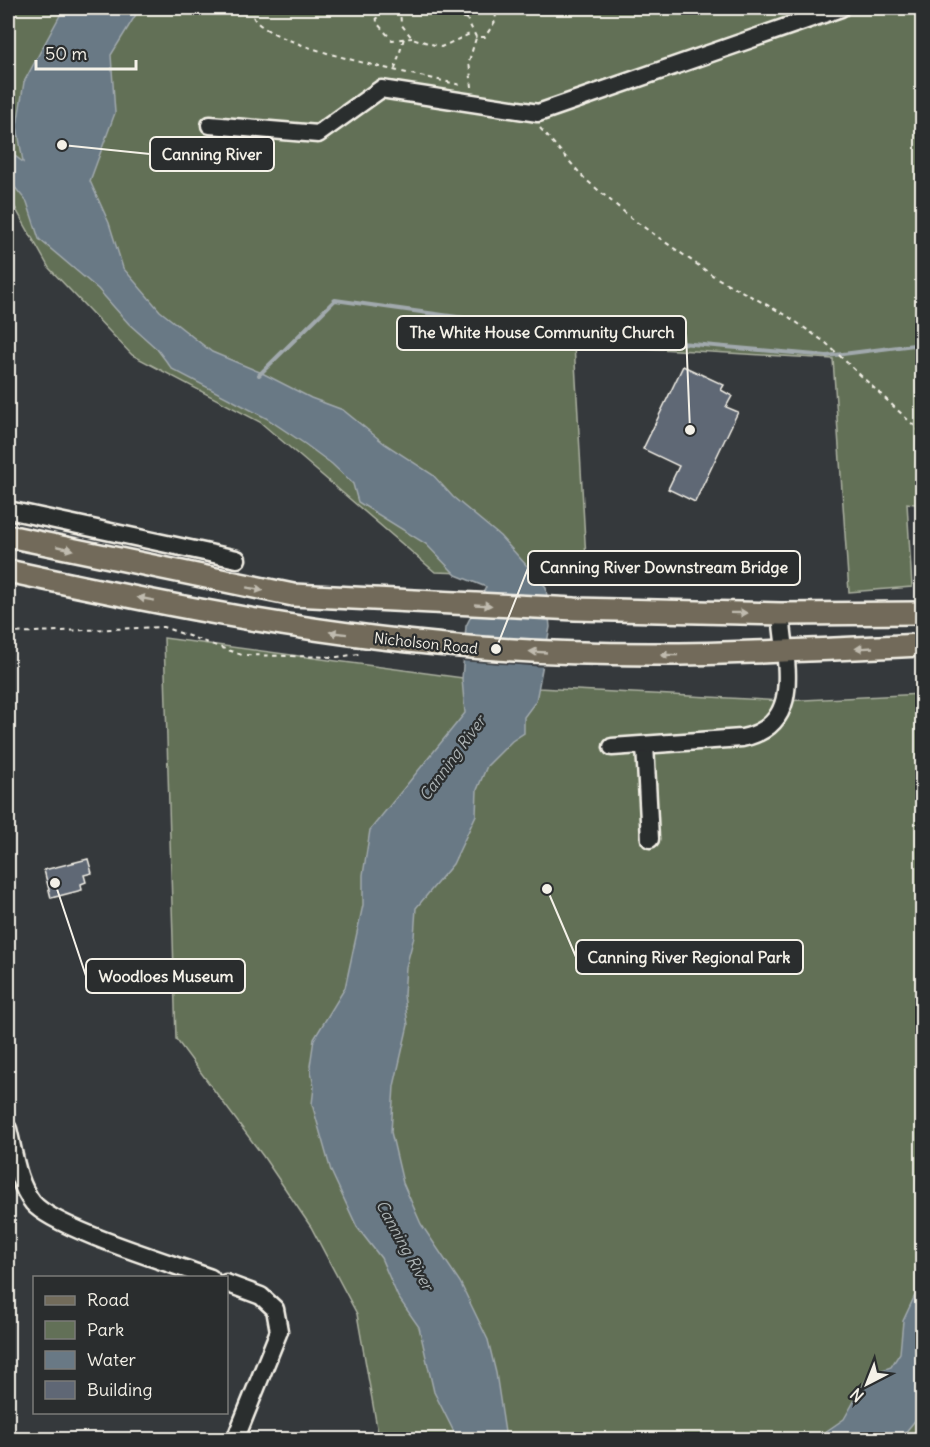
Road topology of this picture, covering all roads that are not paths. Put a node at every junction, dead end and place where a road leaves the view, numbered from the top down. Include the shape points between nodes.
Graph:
1 (842, 8) edge
2 (210, 125) dead end
3 (8, 510) edge
4 (8, 536) edge
5 (237, 559) dead end
6 (8, 571) edge
7 (922, 613) edge
8 (781, 614) junction
9 (922, 645) edge
10 (784, 652) junction
11 (645, 745) junction
12 (612, 747) dead end
13 (650, 839) dead end
14 (8, 1129) edge
15 (206, 1276) edge
16 (228, 1284) edge
17 (235, 1440) edge

1 - 2 street via 538,113 381,89 318,134
3 - 5 street
4 -> 8 main road via 293,595 575,609
10 -> 6 main road, Nicholson Road via 596,654 396,640 270,624
7 - 8 main road
8 - 10 street
9 -> 10 main road, Nicholson Road
10 - 11 street via 784,701 780,716 771,727 742,738
11 - 12 street
11 - 13 street
14 - 15 street via 24,1186 33,1203 58,1222
16 - 17 street via 261,1296 275,1310 279,1331

